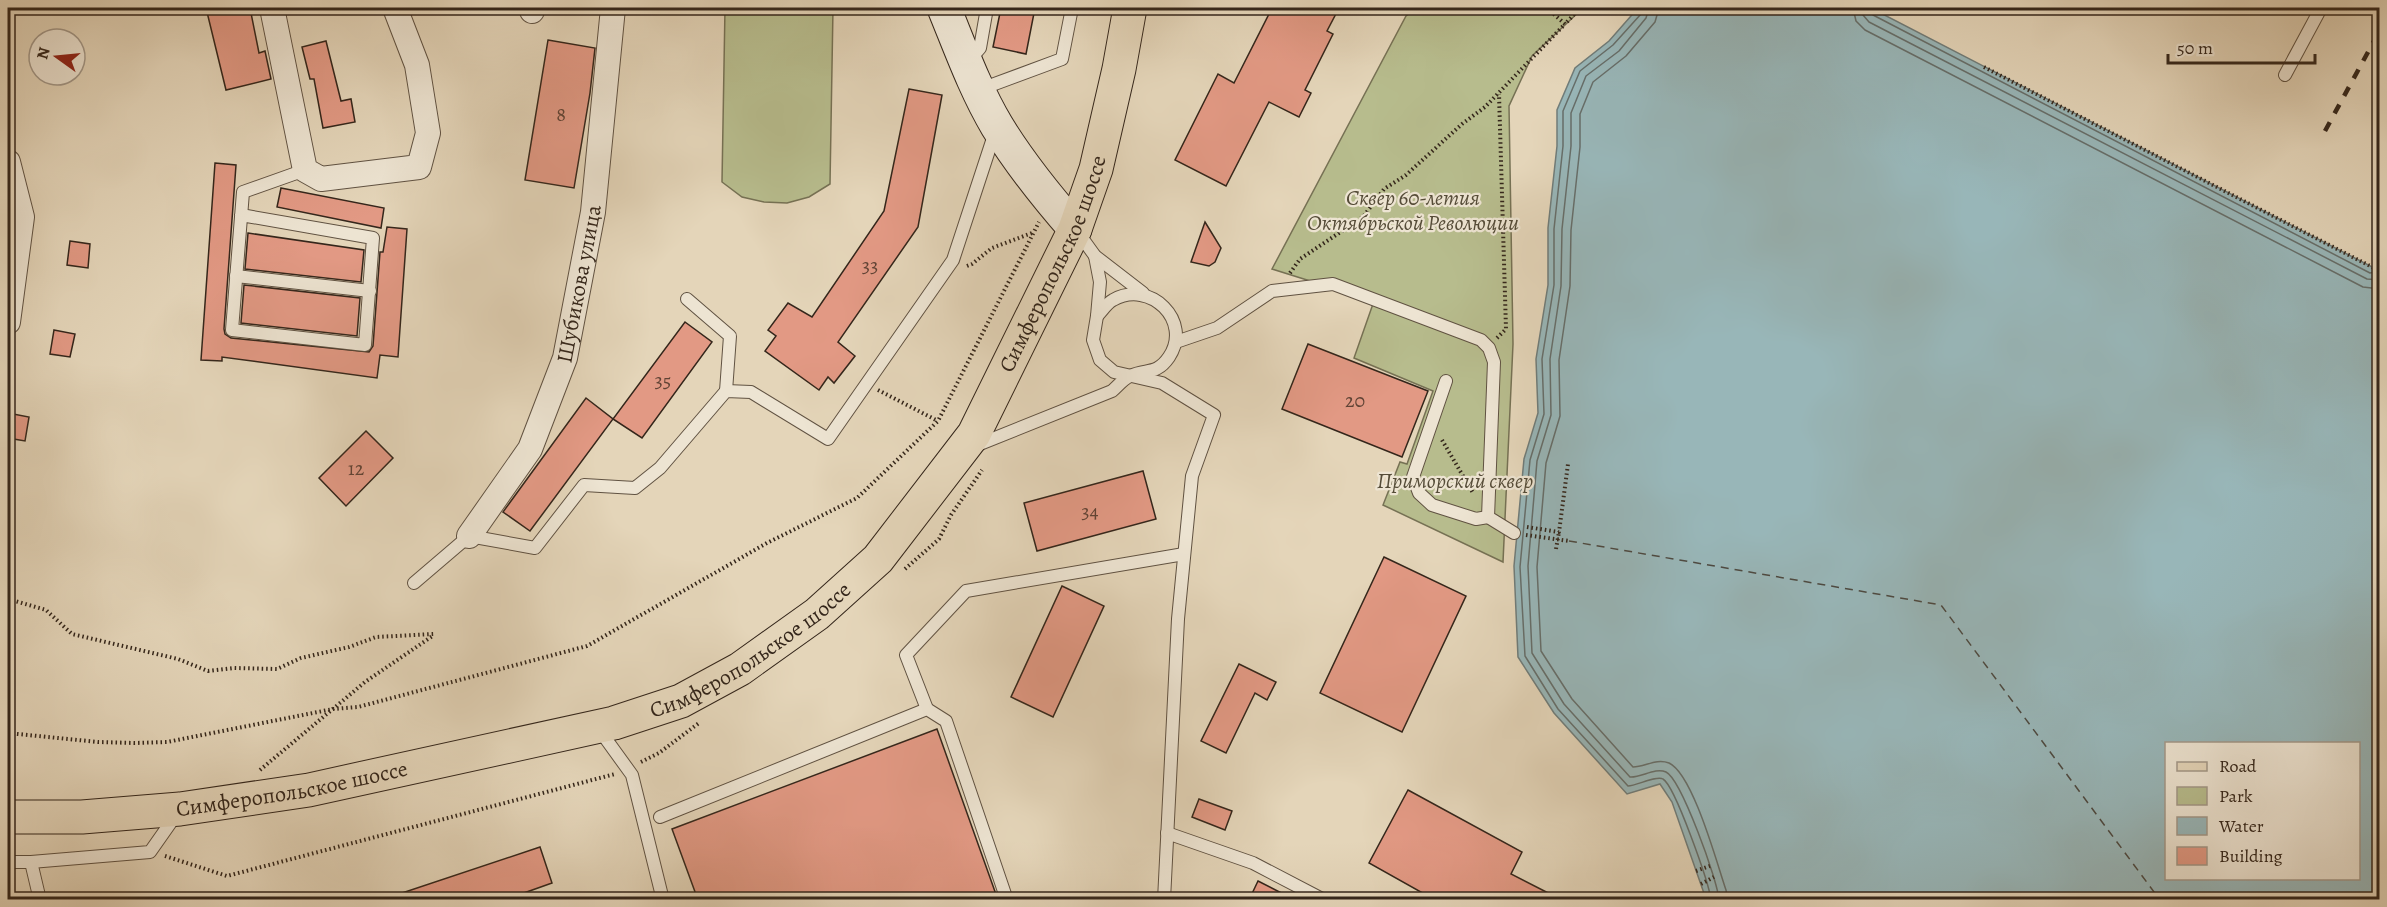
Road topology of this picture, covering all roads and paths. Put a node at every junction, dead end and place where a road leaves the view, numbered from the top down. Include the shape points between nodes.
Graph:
1 (272, 8) edge
2 (395, 8) edge
3 (613, 8) edge
4 (945, 8) edge
5 (987, 8) edge
6 (1072, 8) edge
7 (1130, 8) edge
8 (1547, 8) edge
9 (1580, 8) edge
10 (2321, 8) edge
11 (1565, 24) junction
12 (1984, 68) dead end
13 (2285, 75) dead end
14 (974, 76) junction
15 (1499, 93) junction
16 (997, 125) junction
17 (8, 162) edge
18 (305, 170) junction
19 (1051, 201) junction
20 (241, 215) junction
21 (1075, 229) junction
22 (1033, 233) junction
23 (1095, 256) junction
24 (2374, 268) dead end
25 (946, 271) junction
26 (236, 276) junction
27 (370, 291) junction
28 (1272, 291) junction
29 (1143, 294) junction
30 (687, 298) dead end
31 (1097, 316) junction
32 (8, 321) edge
33 (1176, 342) junction
34 (1489, 348) junction
35 (1130, 376) junction
36 (1446, 381) dead end
37 (867, 384) junction
38 (726, 391) junction
39 (939, 421) junction
40 (1431, 423) junction
41 (958, 455) junction
42 (1568, 464) dead end
43 (1488, 517) junction
44 (1516, 529) junction
45 (1559, 532) junction
46 (469, 536) junction
47 (1569, 541) dead end
48 (1556, 549) dead end
49 (1184, 554) junction
50 (414, 583) dead end
51 (8, 599) edge
52 (333, 709) junction
53 (927, 709) junction
54 (598, 728) junction
55 (8, 733) edge
56 (251, 777) dead end
57 (180, 809) junction
58 (8, 817) edge
59 (660, 817) dead end
60 (1167, 833) junction
61 (8, 862) edge
62 (31, 862) junction
63 (1710, 866) dead end
64 (1696, 871) dead end
65 (1714, 877) dead end
66 (1701, 884) dead end
67 (1721, 892) dead end
68 (40, 900) edge
69 (663, 900) edge
70 (1007, 900) edge
71 (1164, 900) edge
72 (1324, 900) edge
73 (1707, 900) edge

1 - 18 street
2 - 18 street via 417,65 428,133 419,167 321,179
3 - 46 street, Шубикова улица via 593,212 565,358 530,448
4 - 14 street
5 - 14 lane
6 - 14 lane via 1062,59
7 - 21 main road, Симферопольское шоссе via 1096,169
8 - 11 path
9 - 11 path
10 - 13 lane
11 - 15 path
12 - 24 path
14 - 16 street
15 - 28 path via 1406,175 1384,189 1363,218 1300,259
15 - 34 path via 1506,329
16 - 19 street
16 - 25 lane
17 - 32 street via 22,218
18 - 20 lane via 243,192
19 - 21 street
19 - 22 path
20 - 26 lane
20 - 27 lane via 373,238
21 - 23 lane
21 - 41 main road, Симферопольское шоссе via 974,434
22 - 25 path via 992,248 972,264
22 - 39 path
23 - 29 lane
23 - 31 lane via 1100,282
25 - 37 lane
26 - 27 lane
26 - 27 lane via 232,330 365,345
28 - 33 lane via 1217,328
28 - 34 lane via 1333,284 1471,335
29 - 31 lane via 1126,294 1110,301
29 - 33 lane via 1163,305 1174,322
30 - 38 lane via 730,336
31 - 35 lane via 1093,340 1100,360 1114,372
33 - 35 lane via 1156,371
34 - 43 lane via 1494,362
35 - 41 lane via 1112,391
35 - 49 lane via 1162,383 1214,415 1192,476
36 - 40 lane
37 - 38 lane via 828,439 751,392
37 - 39 path
38 - 46 lane via 660,468 635,488 585,485 535,548
39 - 52 path via 857,498 767,543 587,646 357,707
40 - 43 path
40 - 43 lane via 1413,477 1419,493 1432,505 1461,516
41 - 54 main road, Симферопольское шоссе via 878,559 817,614 740,669 681,701
42 - 45 path
43 - 44 lane
44 - 45 path
44 - 47 path
45 - 48 path
46 - 50 lane
49 - 53 lane via 966,591 906,655
49 - 60 lane
51 - 52 path via 46,610 72,634 208,670 276,669 376,637 434,634
52 - 55 path via 166,742 98,742
52 - 56 path
53 - 59 lane
53 - 70 lane via 946,722
54 - 57 main road, Симферопольское шоссе via 309,790
54 - 69 lane via 633,775
57 - 58 main road, Симферопольское шоссе via 82,817
57 - 62 lane via 150,852
60 - 71 lane
60 - 72 lane via 1253,863
61 - 62 lane
62 - 68 lane
63 - 64 path
65 - 66 path
67 - 73 path

